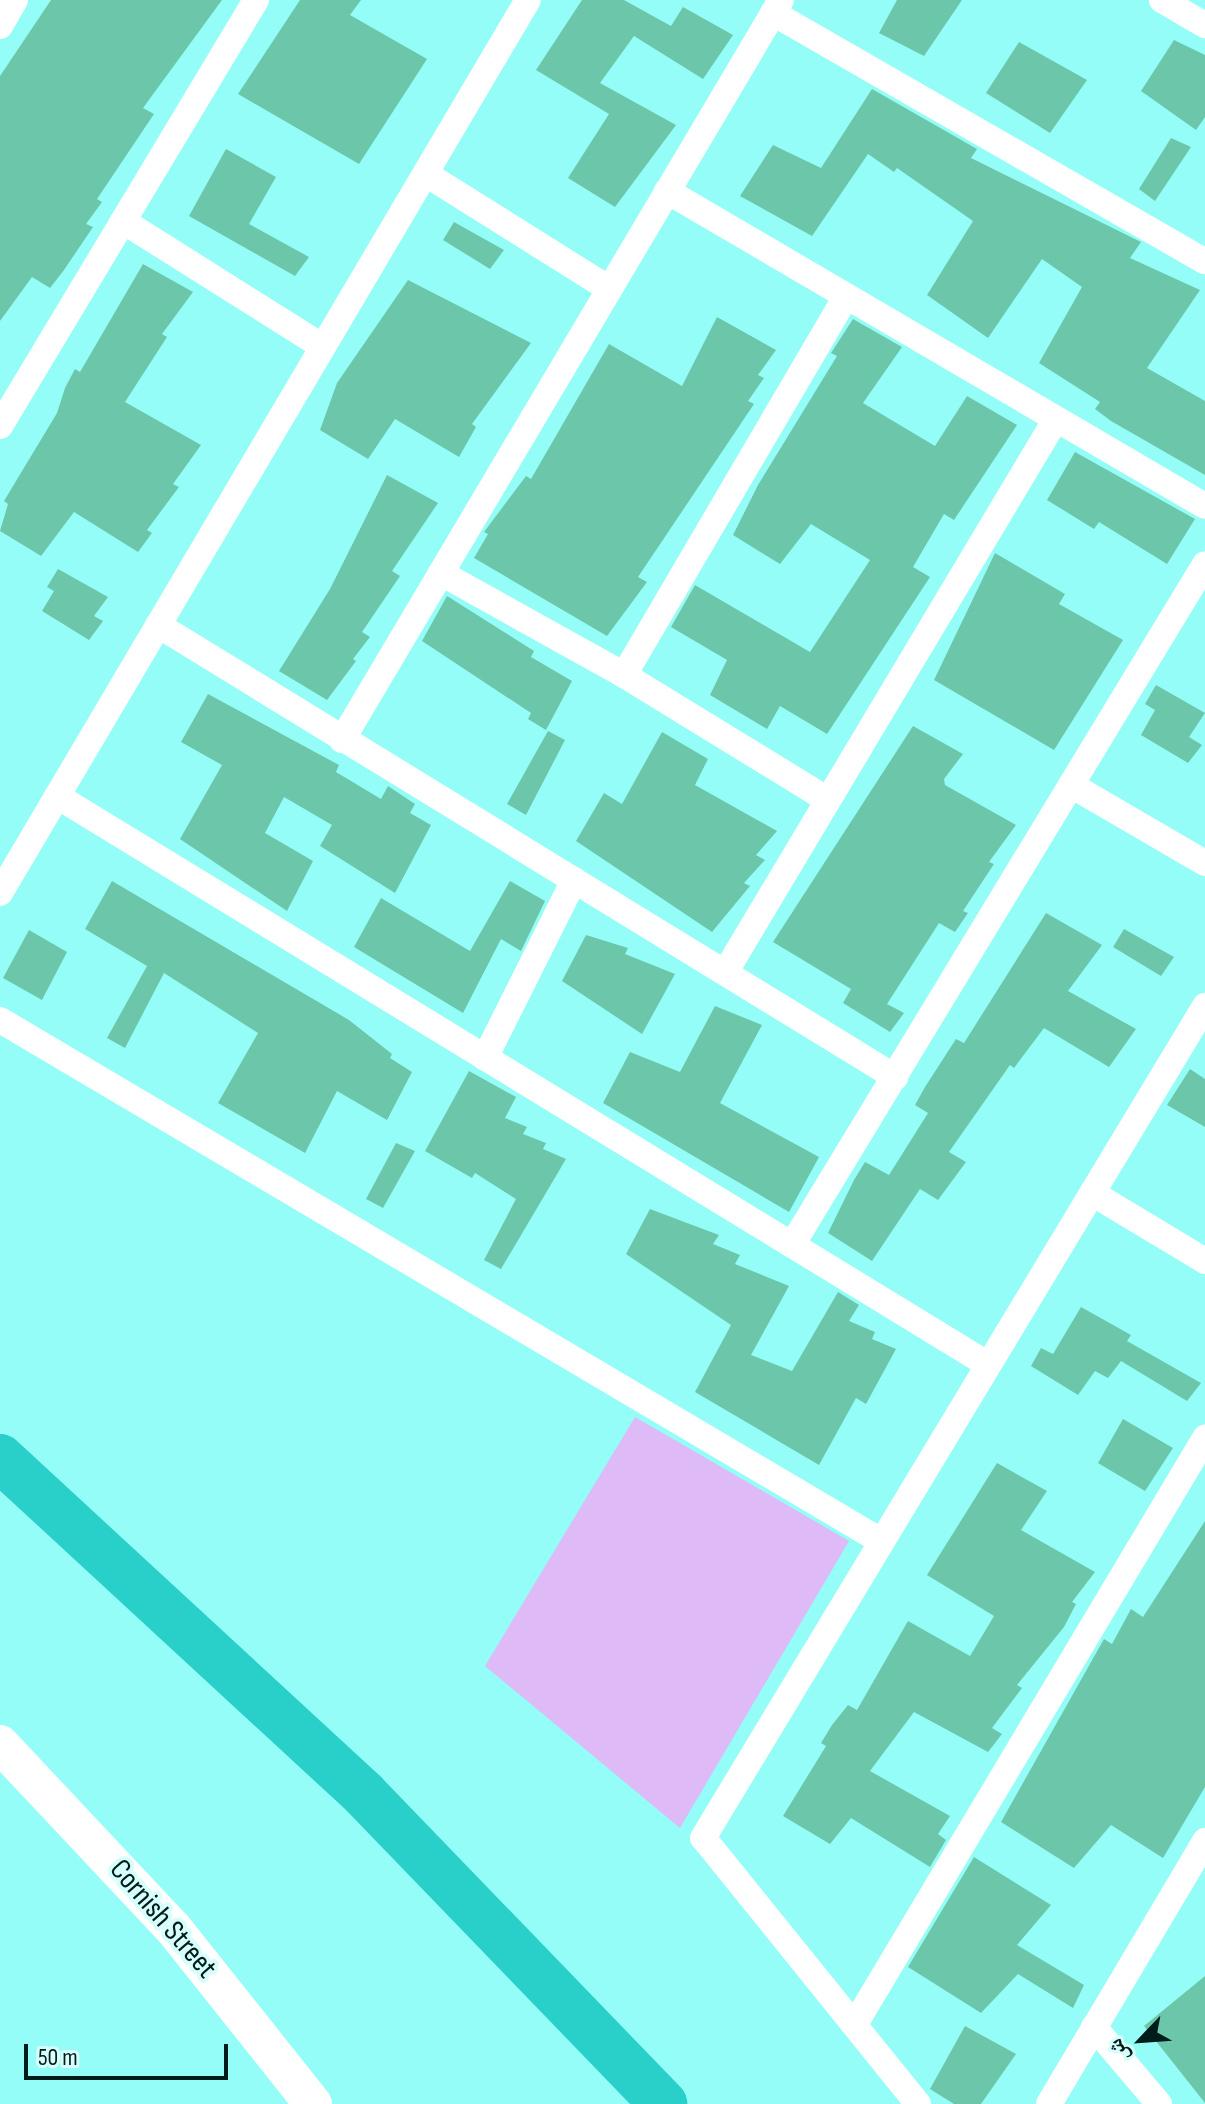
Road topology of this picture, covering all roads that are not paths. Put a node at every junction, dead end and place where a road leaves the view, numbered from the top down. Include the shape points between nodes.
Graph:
1 (15, 0) edge
2 (256, 0) edge
3 (528, 0) edge
4 (1162, 0) edge
5 (777, 6) edge
6 (1205, 25) edge
7 (0, 26) edge
8 (426, 174) junction
9 (667, 191) junction
10 (123, 221) junction
11 (1205, 261) edge
12 (609, 289) junction
13 (846, 296) junction
14 (323, 347) junction
15 (1056, 419) junction
16 (0, 425) edge
17 (1205, 506) edge
18 (1205, 564) edge
19 (441, 573) junction
20 (158, 625) junction
21 (624, 675) junction
22 (342, 740) junction
23 (1071, 785) junction
24 (57, 796) junction
25 (826, 799) junction
26 (1205, 863) edge
27 (574, 880) junction
28 (0, 893) edge
29 (726, 971) junction
30 (1205, 1006) edge
31 (0, 1020) edge
32 (485, 1058) junction
33 (895, 1077) junction
34 (1092, 1193) junction
35 (792, 1245) junction
36 (1205, 1261) edge
37 (987, 1364) junction
38 (1205, 1438) edge
39 (881, 1541) junction
40 (0, 1744) edge
41 (1205, 1841) edge
42 (855, 2024) junction
43 (1094, 2027) junction
44 (313, 2104) edge
45 (918, 2104) edge
46 (1049, 2104) edge
47 (1159, 2104) edge

1 - 7 street
2 - 10 street
3 - 8 street
4 - 6 street
5 - 9 street
5 - 11 street
8 - 12 street
8 - 14 street
9 - 12 street
9 - 13 street
10 - 14 street
10 - 16 street
12 - 19 street
13 - 15 street
13 - 21 street
14 - 20 street
15 - 17 street
15 - 25 street
18 - 23 street
19 - 21 street
19 - 22 street
20 - 22 street
20 - 24 street
21 - 25 street
22 - 27 street
23 - 26 street
23 - 33 street
24 - 28 street
24 - 32 street
25 - 29 street
27 - 29 street
27 - 32 street
29 - 33 street
30 - 34 street
31 - 39 street
32 - 35 street
33 - 35 street
34 - 36 street
34 - 37 street
35 - 37 street
37 - 39 street
38 - 42 street
39 - 42 street via 703,1838
40 - 44 main road, Cornish Street via 173,1928
41 - 43 street
42 - 45 street
43 - 46 street
43 - 47 street

